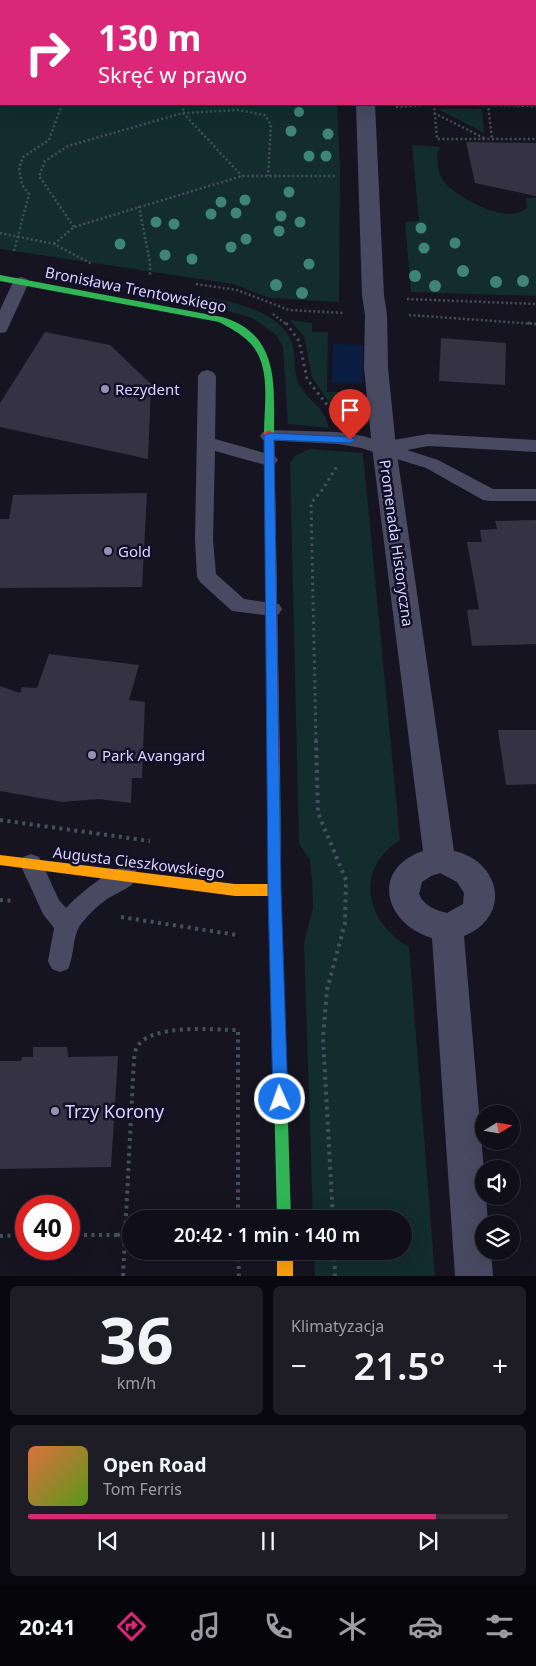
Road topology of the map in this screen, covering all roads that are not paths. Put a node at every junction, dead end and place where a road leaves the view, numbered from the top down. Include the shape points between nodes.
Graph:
1 (365, 105) edge
2 (0, 278) edge
3 (21, 282) junction
4 (0, 328) edge
5 (207, 376) dead end
6 (269, 436) junction
7 (207, 444) junction
8 (536, 446) edge
9 (384, 447) junction
10 (269, 460) junction
11 (536, 495) edge
12 (272, 609) junction
13 (0, 860) edge
14 (440, 860) junction
15 (31, 864) junction
16 (127, 876) junction
17 (275, 890) junction
18 (66, 926) junction
19 (446, 927) junction
20 (60, 961) dead end
21 (284, 1210) edge
22 (285, 1260) edge
23 (285, 1276) edge
24 (474, 1276) edge

1 - 9 street, Promenada Historyczna via 376,368
2 - 3 street, Bronisława Trentowskiego
3 - 4 lane
3 - 6 street, Bronisława Trentowskiego via 222,320 238,327 259,345 268,363
5 - 7 lane
6 - 9 lane via 338,438
6 - 10 street
7 - 10 lane
7 - 12 lane via 204,540 207,577 239,606
8 - 9 lane via 428,440
9 - 11 lane via 432,464 490,495
9 - 14 street, Promenada Historyczna
10 - 12 street
12 - 17 street
13 - 15 street, Augusta Cieszkowskiego
14 - 19 street via 465,868 474,877 480,899 478,910 470,919
14 - 19 street via 429,861 410,873 404,893 406,904 417,917 434,926
15 - 16 street, Augusta Cieszkowskiego
15 - 18 lane via 51,907
16 - 17 street, Augusta Cieszkowskiego via 236,890
16 - 18 lane via 97,892 77,910
17 - 21 street
18 - 20 lane
19 - 24 street
22 - 23 street

